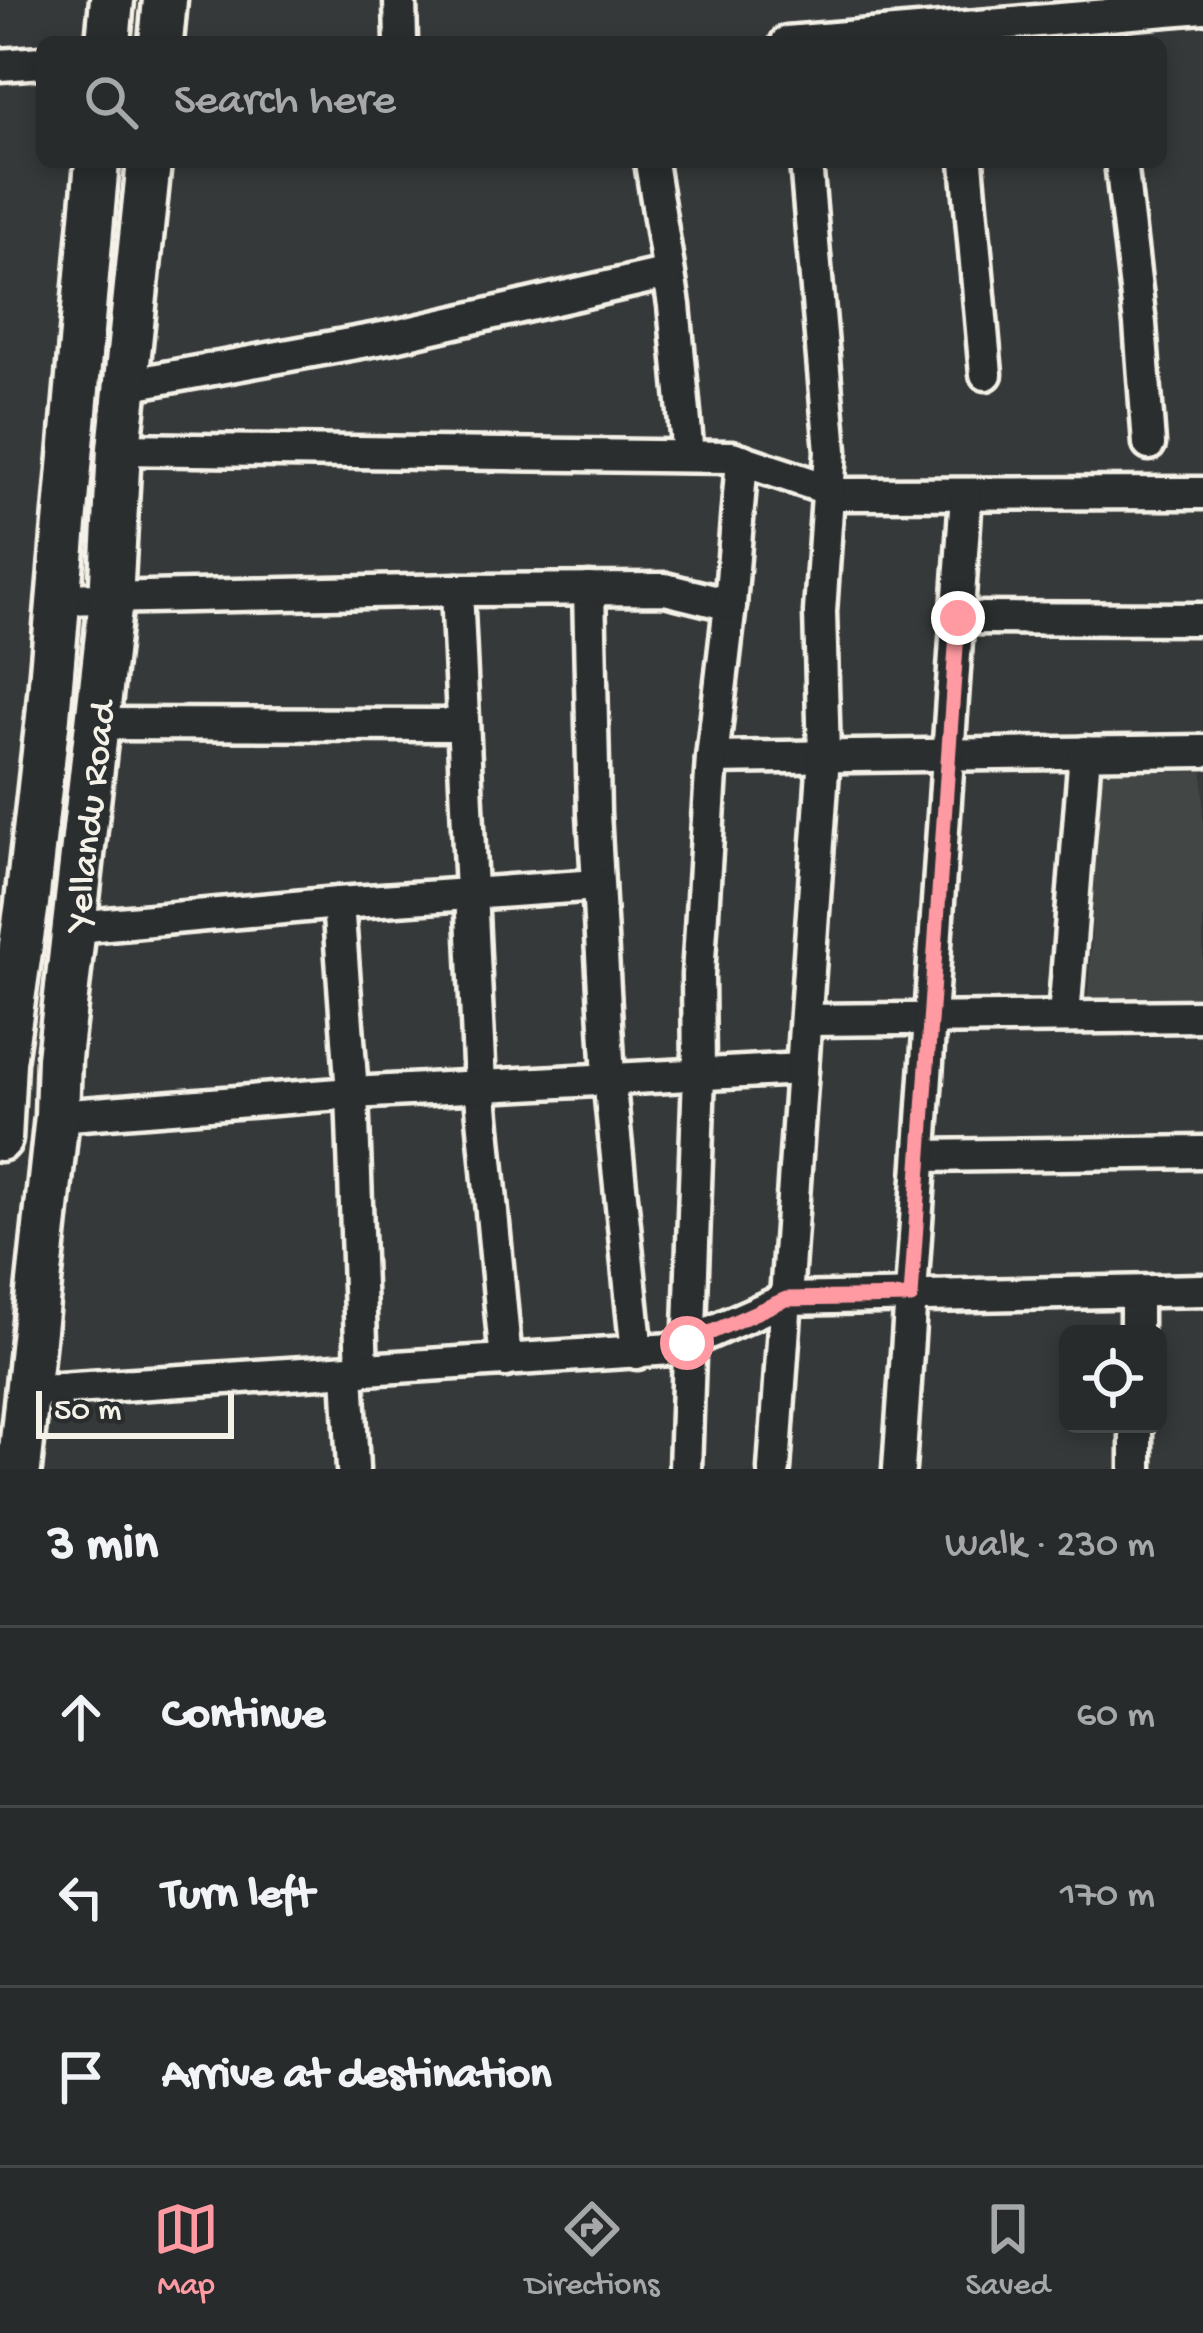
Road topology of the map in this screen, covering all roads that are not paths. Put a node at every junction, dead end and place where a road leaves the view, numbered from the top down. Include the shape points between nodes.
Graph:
1 (112, 0) edge
2 (165, 0) edge
3 (400, 0) edge
4 (1203, 7) edge
5 (1105, 28) edge
6 (956, 35) edge
7 (109, 36) edge
8 (162, 36) edge
9 (401, 36) edge
10 (36, 62) edge
11 (0, 65) edge
12 (96, 168) edge
13 (147, 168) edge
14 (652, 168) edge
15 (807, 168) edge
16 (968, 168) edge
17 (1122, 168) edge
18 (668, 273) junction
19 (986, 374) dead end
20 (125, 385) junction
21 (1149, 444) dead end
22 (119, 449) junction
23 (688, 456) junction
24 (742, 460) junction
25 (828, 489) junction
26 (1203, 493) edge
27 (966, 494) junction
28 (589, 589) junction
29 (457, 590) junction
30 (59, 599) junction
31 (111, 599) junction
32 (730, 604) junction
33 (958, 618) junction
34 (1203, 619) edge
35 (97, 724) junction
36 (463, 725) junction
37 (1203, 751) edge
38 (1085, 752) junction
39 (949, 754) junction
40 (824, 756) junction
41 (712, 758) junction
42 (598, 885) junction
43 (470, 894) junction
44 (338, 903) junction
45 (75, 927) junction
46 (1203, 1016) edge
47 (1064, 1017) junction
48 (930, 1018) junction
49 (806, 1020) junction
50 (2, 1062) edge
51 (802, 1069) junction
52 (699, 1073) junction
53 (609, 1078) junction
54 (480, 1085) junction
55 (352, 1093) junction
56 (57, 1116) junction
57 (0, 1139) edge
58 (1203, 1152) edge
59 (921, 1156) junction
60 (1203, 1290) edge
61 (1136, 1292) junction
62 (911, 1297) junction
63 (786, 1299) junction
64 (1136, 1325) edge
65 (687, 1343) junction
66 (637, 1353) junction
67 (506, 1361) junction
68 (355, 1371) junction
69 (28, 1391) junction
70 (1136, 1433) edge
71 (19, 1469) edge
72 (353, 1469) edge
73 (685, 1469) edge
74 (774, 1469) edge
75 (899, 1469) edge
76 (1136, 1469) edge

1 - 7 main road
2 - 8 main road
3 - 9 street
4 - 5 street
5 - 6 street
10 - 11 street
12 - 30 main road, Yellandu Road
13 - 20 main road, Yellandu Road
14 - 18 street
15 - 25 street
16 - 19 street
17 - 21 street
18 - 20 street via 399,335
18 - 23 street
20 - 22 main road, Yellandu Road
22 - 23 street
22 - 31 main road, Yellandu Road
23 - 24 street
24 - 25 street
24 - 32 street
25 - 27 street
25 - 40 street via 820,612
26 - 27 street
27 - 33 street
28 - 29 street
28 - 32 street via 665,589
28 - 42 street
29 - 31 street
29 - 36 street
30 - 31 street
30 - 50 main road, Yellandu Road
31 - 35 main road, Yellandu Road
32 - 41 street
33 - 34 street
33 - 39 street
35 - 36 street
35 - 45 main road, Yellandu Road
36 - 43 street
37 - 38 street
38 - 39 street
38 - 47 street
39 - 40 street
39 - 48 street
40 - 41 street
40 - 49 street
41 - 52 street
42 - 43 street
42 - 53 street
43 - 44 street
43 - 54 street
44 - 45 street
44 - 55 street
45 - 56 main road, Yellandu Road
46 - 47 street
47 - 48 street
48 - 49 street
48 - 59 street
49 - 51 street
50 - 57 main road, Yellandu Road
51 - 52 street
51 - 63 street
52 - 53 street
52 - 65 street
53 - 54 street
53 - 66 street
54 - 55 street
54 - 67 street
55 - 56 street
55 - 68 street
56 - 69 main road, Yellandu Road
58 - 59 street
59 - 62 street
60 - 61 street
61 - 62 street
61 - 64 street
62 - 63 street
62 - 75 street
63 - 65 street
63 - 74 street
65 - 66 street
65 - 73 street
66 - 67 street
67 - 68 street
68 - 69 street
68 - 72 street
69 - 71 main road, Yellandu Road
70 - 76 street

